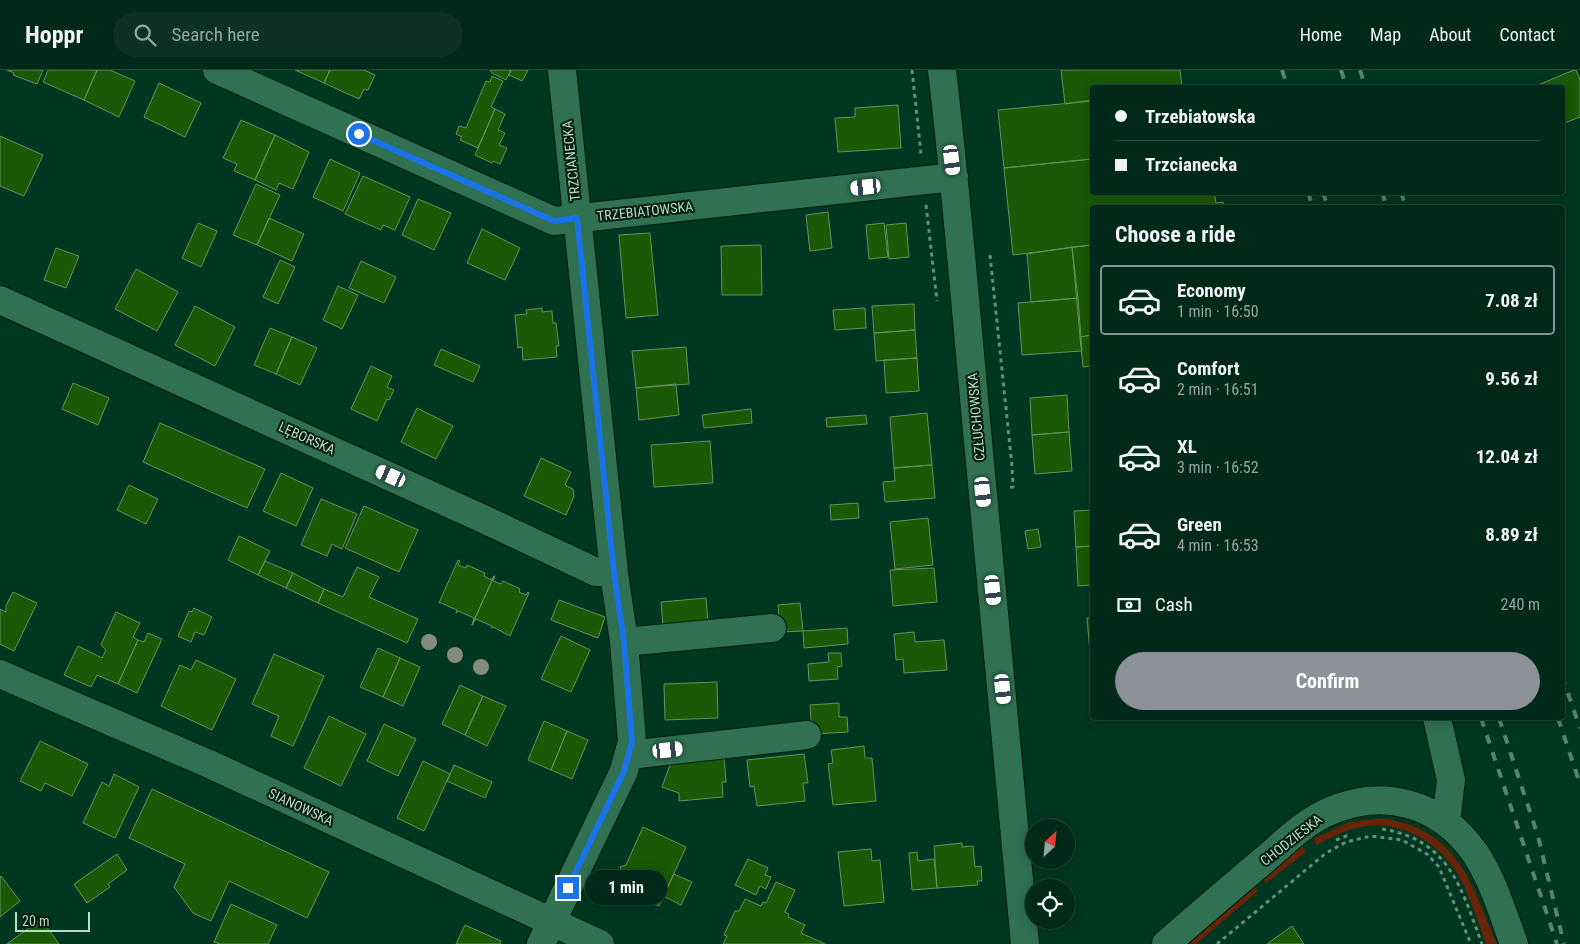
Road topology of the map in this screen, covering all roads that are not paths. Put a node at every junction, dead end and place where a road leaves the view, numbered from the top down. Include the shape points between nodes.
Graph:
1 (217, 70) edge
2 (562, 70) edge
3 (942, 70) edge
4 (954, 178) junction
5 (577, 218) junction
6 (0, 300) edge
7 (614, 573) junction
8 (772, 628) dead end
9 (624, 642) junction
10 (1, 678) edge
11 (1437, 720) edge
12 (807, 735) dead end
13 (630, 755) junction
14 (1446, 822) junction
15 (546, 933) edge
16 (600, 944) edge
17 (1025, 944) edge
18 (1166, 944) edge
19 (1514, 944) edge

1 - 5 street, TRZEBIATOWSKA via 554,221
2 - 5 street, TRZCIANECKA
3 - 4 street, CZŁUCHOWSKA
4 - 5 street, TRZEBIATOWSKA
4 - 17 street, CZŁUCHOWSKA
5 - 7 street, TRZCIANECKA
6 - 7 street, LĘBORSKA via 596,572
7 - 9 street, TRZCIANECKA
8 - 9 street
9 - 13 street, TRZCIANECKA via 632,742
10 - 15 street, SIANOWSKA via 207,763
11 - 14 street via 1451,780
12 - 13 street
13 - 15 street, TRZCIANECKA
14 - 18 street, CHODZIESKA via 1413,805 1381,799 1346,805 1328,812 1311,820
14 - 19 street, CHODZIESKA via 1475,854
15 - 16 street, SIANOWSKA

